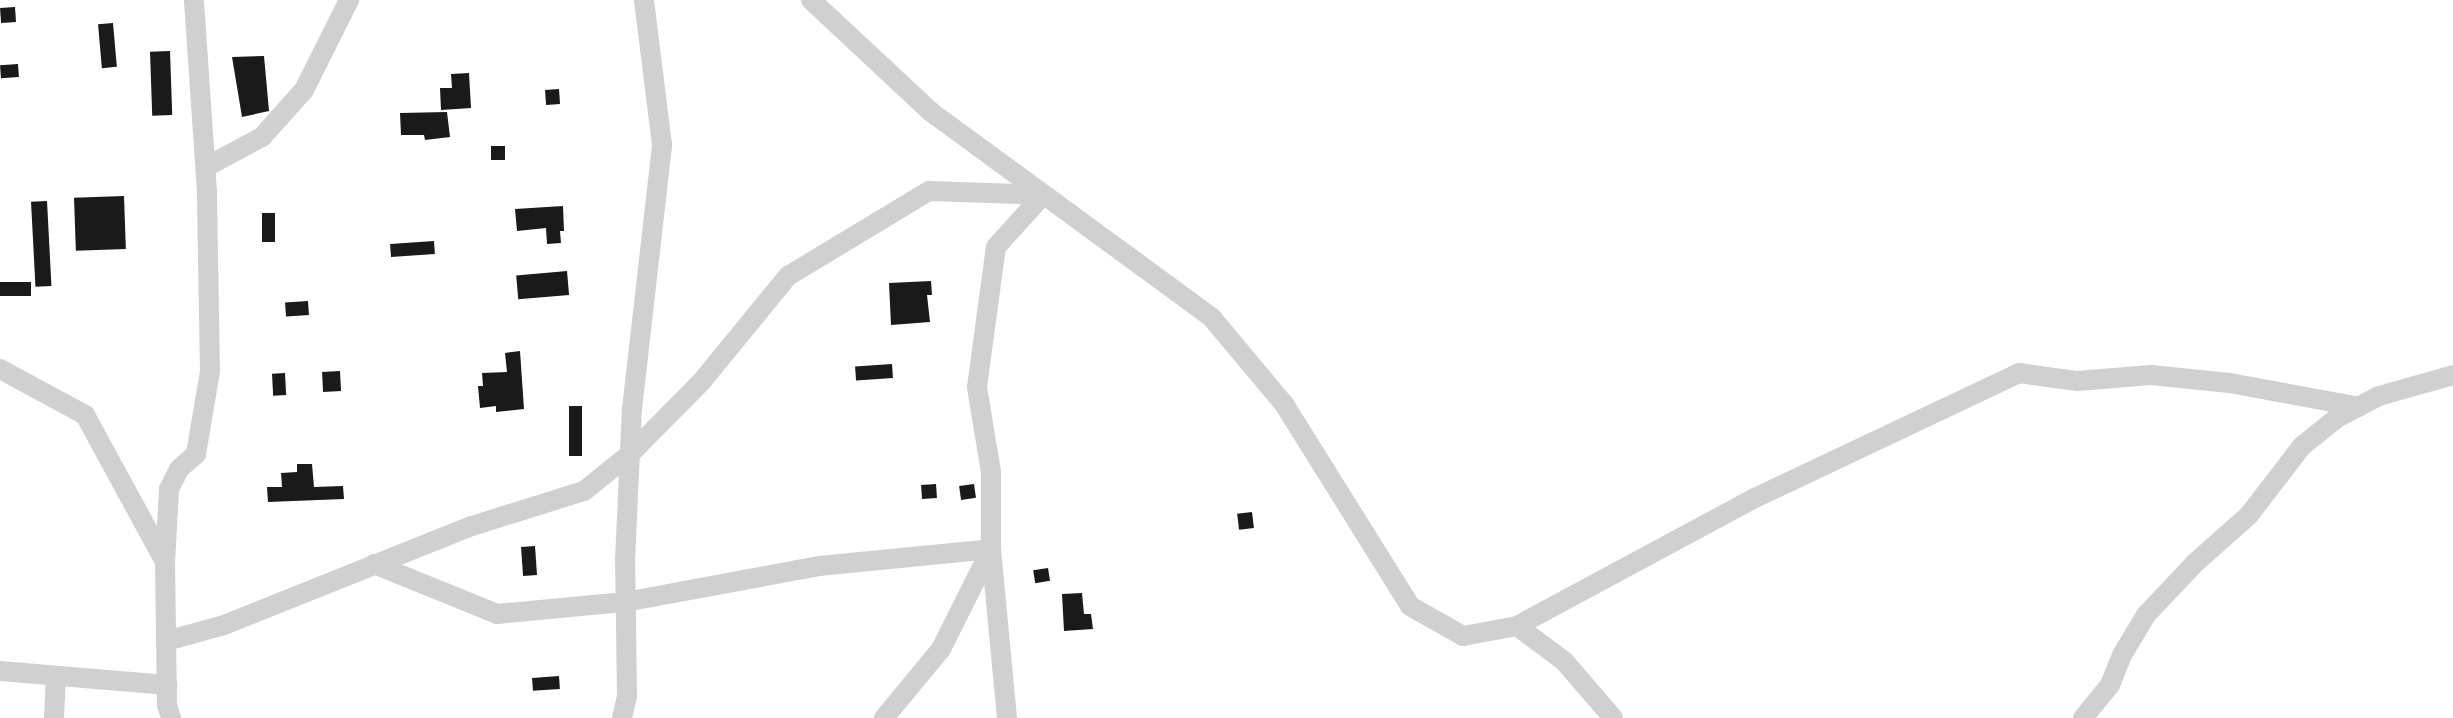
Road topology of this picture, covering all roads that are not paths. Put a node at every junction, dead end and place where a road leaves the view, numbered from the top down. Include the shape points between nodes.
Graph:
1 (194, 0) edge
2 (349, 0) edge
3 (644, 0) edge
4 (811, 0) edge
5 (206, 167) junction
6 (1043, 195) junction
7 (0, 369) edge
8 (2453, 375) edge
9 (2359, 406) junction
10 (630, 454) junction
11 (991, 549) junction
12 (165, 563) junction
13 (374, 564) junction
14 (625, 602) junction
15 (1517, 626) junction
16 (166, 641) junction
17 (0, 671) edge
18 (56, 676) junction
19 (167, 685) junction
20 (54, 718) edge
21 (171, 718) edge
22 (622, 718) edge
23 (884, 718) edge
24 (1007, 718) edge
25 (1614, 718) edge
26 (2084, 718) edge

1 - 5 street
2 - 5 street via 304,90 262,137
3 - 10 street via 662,145
4 - 6 street via 931,112
5 - 12 street via 210,371 196,454 178,469 169,489
6 - 10 street via 929,191 788,276 702,381
6 - 11 street via 996,247 977,387 991,472
6 - 15 street via 1212,318 1284,404 1410,606 1463,636
7 - 12 street via 85,415
8 - 9 street via 2379,396
9 - 15 street via 2230,383 2151,375 2077,381 2019,373 1757,497
9 - 26 street via 2302,446 2249,515 2195,563 2146,615 2122,655 2110,685
10 - 13 street via 584,491 472,526
10 - 14 street
11 - 14 street via 819,566
11 - 23 street via 941,649
11 - 24 street
12 - 16 street
13 - 14 street via 497,614
13 - 16 street via 224,625
14 - 22 street via 627,696
15 - 25 street via 1564,661
16 - 19 street
17 - 18 street
18 - 19 street
18 - 20 street
19 - 21 street

